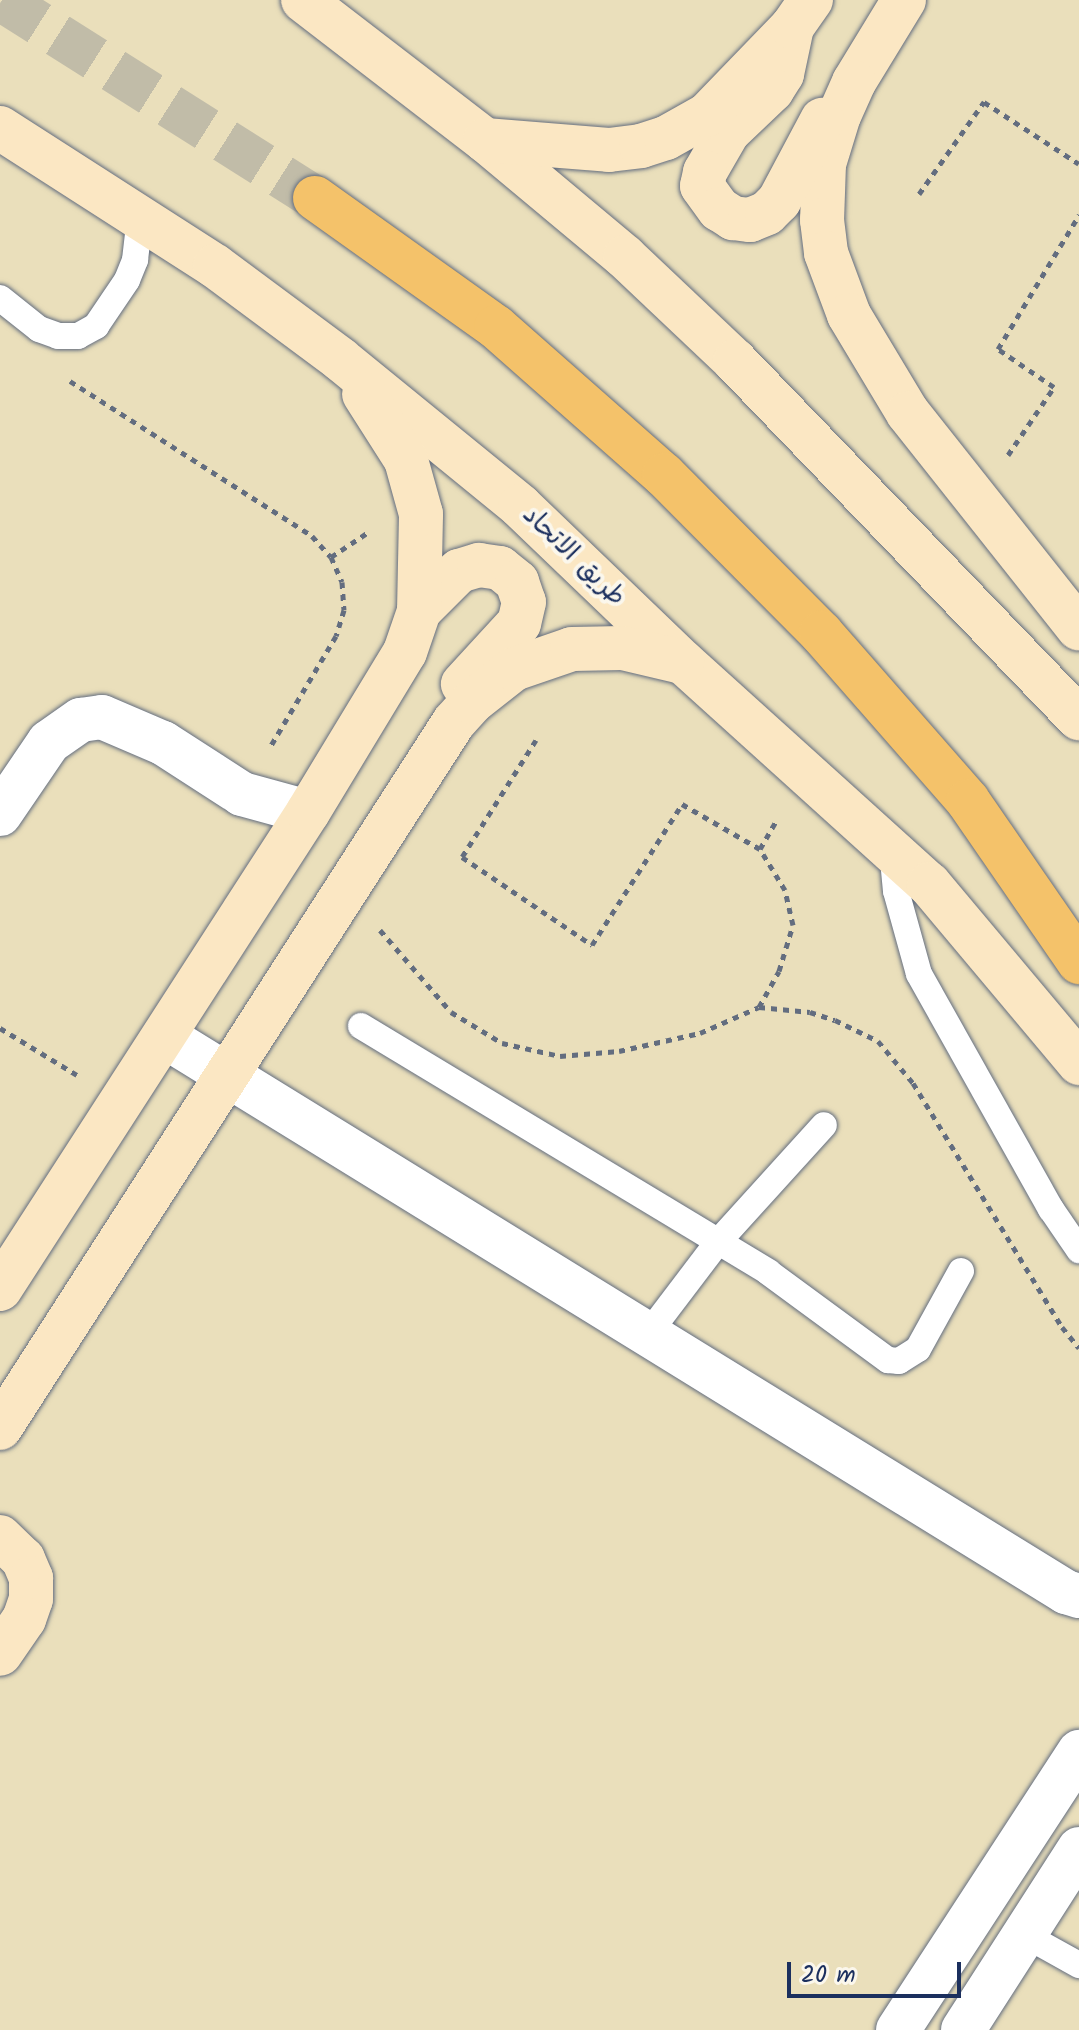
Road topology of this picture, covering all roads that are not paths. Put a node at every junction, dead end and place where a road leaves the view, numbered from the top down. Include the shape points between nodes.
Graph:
1 (303, 0) edge
2 (904, 0) edge
3 (801, 14) edge
4 (854, 82) junction
5 (0, 128) edge
6 (485, 140) junction
7 (315, 198) tunnel mouth
8 (140, 217) junction
9 (0, 298) edge
10 (340, 359) junction
11 (419, 611) junction
12 (1079, 629) edge
13 (684, 663) junction
14 (1079, 718) edge
15 (444, 739) junction
16 (308, 812) junction
17 (0, 814) edge
18 (892, 849) junction
19 (1079, 962) edge
20 (361, 1026) dead end
21 (164, 1036) junction
22 (1079, 1063) edge
23 (229, 1076) junction
24 (824, 1125) dead end
25 (717, 1243) junction
26 (1079, 1250) edge
27 (961, 1271) dead end
28 (0, 1289) edge
29 (648, 1334) junction
30 (0, 1428) edge
31 (0, 1537) edge
32 (1075, 1598) edge
33 (0, 1654) edge
34 (1079, 1752) edge
35 (1079, 1849) edge
36 (1025, 1935) junction
37 (1079, 1965) edge
38 (898, 2030) edge
39 (963, 2030) edge

1 - 6 street
2 - 4 street
3 - 4 street via 782,74 728,132 705,172 702,186 719,209 750,220 767,213 779,201 817,126
3 - 6 street via 707,115 666,138 609,150
4 - 12 street via 824,164 822,220 828,261 849,315 908,413
5 - 8 street, طريق الاتحاد
6 - 14 street via 625,257 735,361
7 - 19 main road via 496,327 675,486 821,633 968,801
8 - 9 lane via 127,280 96,326 78,336 58,336 39,329
8 - 10 street, طريق الاتحاد
10 - 11 street via 406,460 415,486 422,538
10 - 13 street, طريق الاتحاد via 520,506
11 - 15 street via 459,571 479,565 500,568 517,582 524,602 519,623 446,704
11 - 16 street via 405,652
13 - 15 street via 590,646 538,659 491,684
13 - 18 street, طريق الاتحاد
15 - 23 street
16 - 17 street via 242,794 163,743 102,717 81,720 49,742
16 - 21 street
18 - 22 street, طريق الاتحاد via 929,884
18 - 26 lane via 899,905 919,974
20 - 25 lane
21 - 23 street
21 - 28 street
23 - 29 street
23 - 30 street
24 - 25 lane
25 - 27 lane via 793,1289 888,1360 910,1357 918,1349
25 - 29 lane
29 - 32 street
31 - 33 street via 23,1559 31,1578 31,1599
34 - 38 street
35 - 36 street
36 - 37 lane
36 - 39 street

